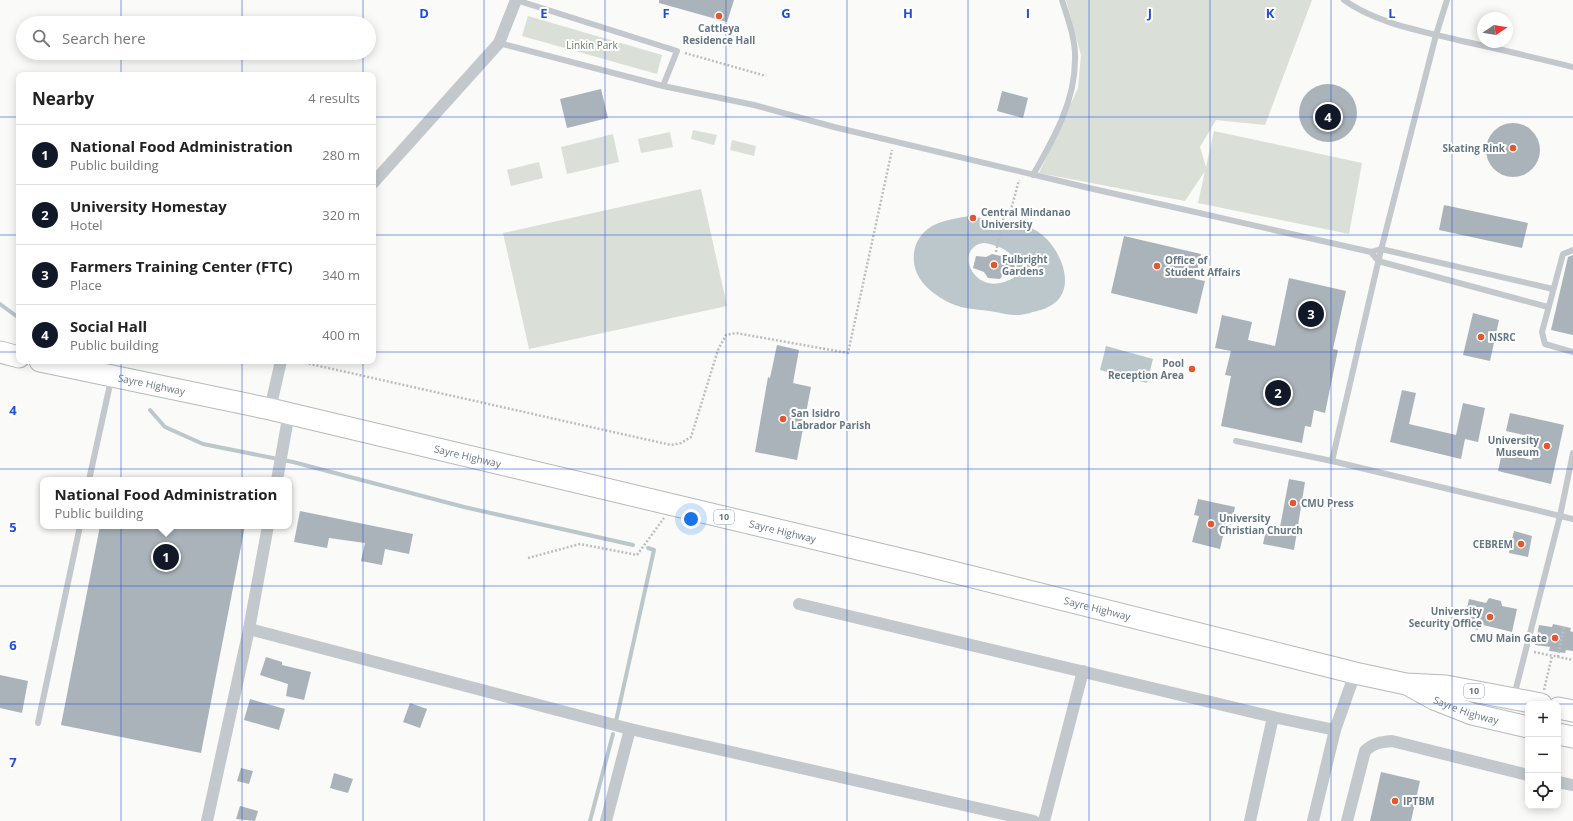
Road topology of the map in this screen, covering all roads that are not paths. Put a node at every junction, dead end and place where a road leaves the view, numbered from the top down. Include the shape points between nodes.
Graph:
1 (516, 0) edge
2 (1062, 0) edge
3 (1344, 0) edge
4 (1447, 0) edge
5 (1436, 35) junction
6 (499, 43) junction
7 (1573, 67) edge
8 (663, 86) junction
9 (1033, 175) junction
10 (376, 180) edge
11 (1381, 250) junction
12 (1573, 250) edge
13 (1371, 252) junction
14 (1378, 260) junction
15 (1553, 288) junction
16 (1548, 307) junction
17 (1573, 352) edge
18 (0, 353) edge
19 (16, 356) edge
20 (54, 364) edge
21 (281, 364) edge
22 (111, 376) junction
23 (280, 411) junction
24 (1236, 441) dead end
25 (1573, 453) edge
26 (1332, 461) junction
27 (90, 477) edge
28 (277, 477) edge
29 (1560, 516) junction
30 (1573, 519) edge
31 (79, 529) edge
32 (267, 529) edge
33 (799, 604) dead end
34 (249, 630) junction
35 (1082, 671) junction
36 (1355, 673) junction
37 (1406, 684) junction
38 (1505, 697) junction
39 (1526, 701) edge
40 (1561, 709) edge
41 (1573, 711) edge
42 (1273, 717) junction
43 (1491, 719) junction
44 (38, 723) dead end
45 (1525, 726) edge
46 (630, 730) junction
47 (1335, 730) junction
48 (1561, 735) edge
49 (1573, 737) edge
50 (1525, 774) edge
51 (1561, 783) edge
52 (1573, 786) edge
53 (207, 821) edge
54 (606, 821) edge
55 (1034, 821) edge
56 (1044, 821) edge
57 (1250, 821) edge
58 (1313, 821) edge
59 (1347, 821) edge

1 - 6 street
1 - 8 lane via 677,51
2 - 9 lane via 1073,39 1075,60 1072,88 1057,133
3 - 5 lane via 1356,9 1380,20
4 - 5 lane
5 - 7 lane
5 - 11 lane
6 - 8 lane
6 - 10 street
8 - 9 lane via 754,105
9 - 13 lane
11 - 13 lane
11 - 14 lane
11 - 15 lane
12 - 15 lane via 1563,254
13 - 14 lane
14 - 16 lane
14 - 26 lane
15 - 16 lane
16 - 17 lane via 1542,332 1545,344
18 - 19 highway
20 - 22 highway, Sayre Highway / 10
21 - 23 street
22 - 23 highway, Sayre Highway / 10
22 - 27 lane
23 - 28 street
23 - 36 highway, Sayre Highway / 10 via 921,564
24 - 26 lane
25 - 29 lane
26 - 29 lane
29 - 30 lane
29 - 38 lane via 1525,650
31 - 44 lane
32 - 34 street
33 - 35 street
34 - 46 street
34 - 53 street
35 - 42 street
35 - 56 street
36 - 37 highway, Sayre Highway / 10
36 - 47 street
37 - 38 highway, Sayre Highway / 10 via 1446,686
37 - 43 highway, Sayre Highway / 10 via 1434,699
38 - 39 highway, Sayre Highway / 10
38 - 43 highway via 1489,700 1486,706
40 - 41 highway
42 - 47 street
42 - 57 street
43 - 45 highway, Sayre Highway / 10
46 - 54 street
46 - 55 street
47 - 58 street
48 - 49 highway
50 - 59 street via 1392,742 1381,742 1371,745 1365,751
51 - 52 street

